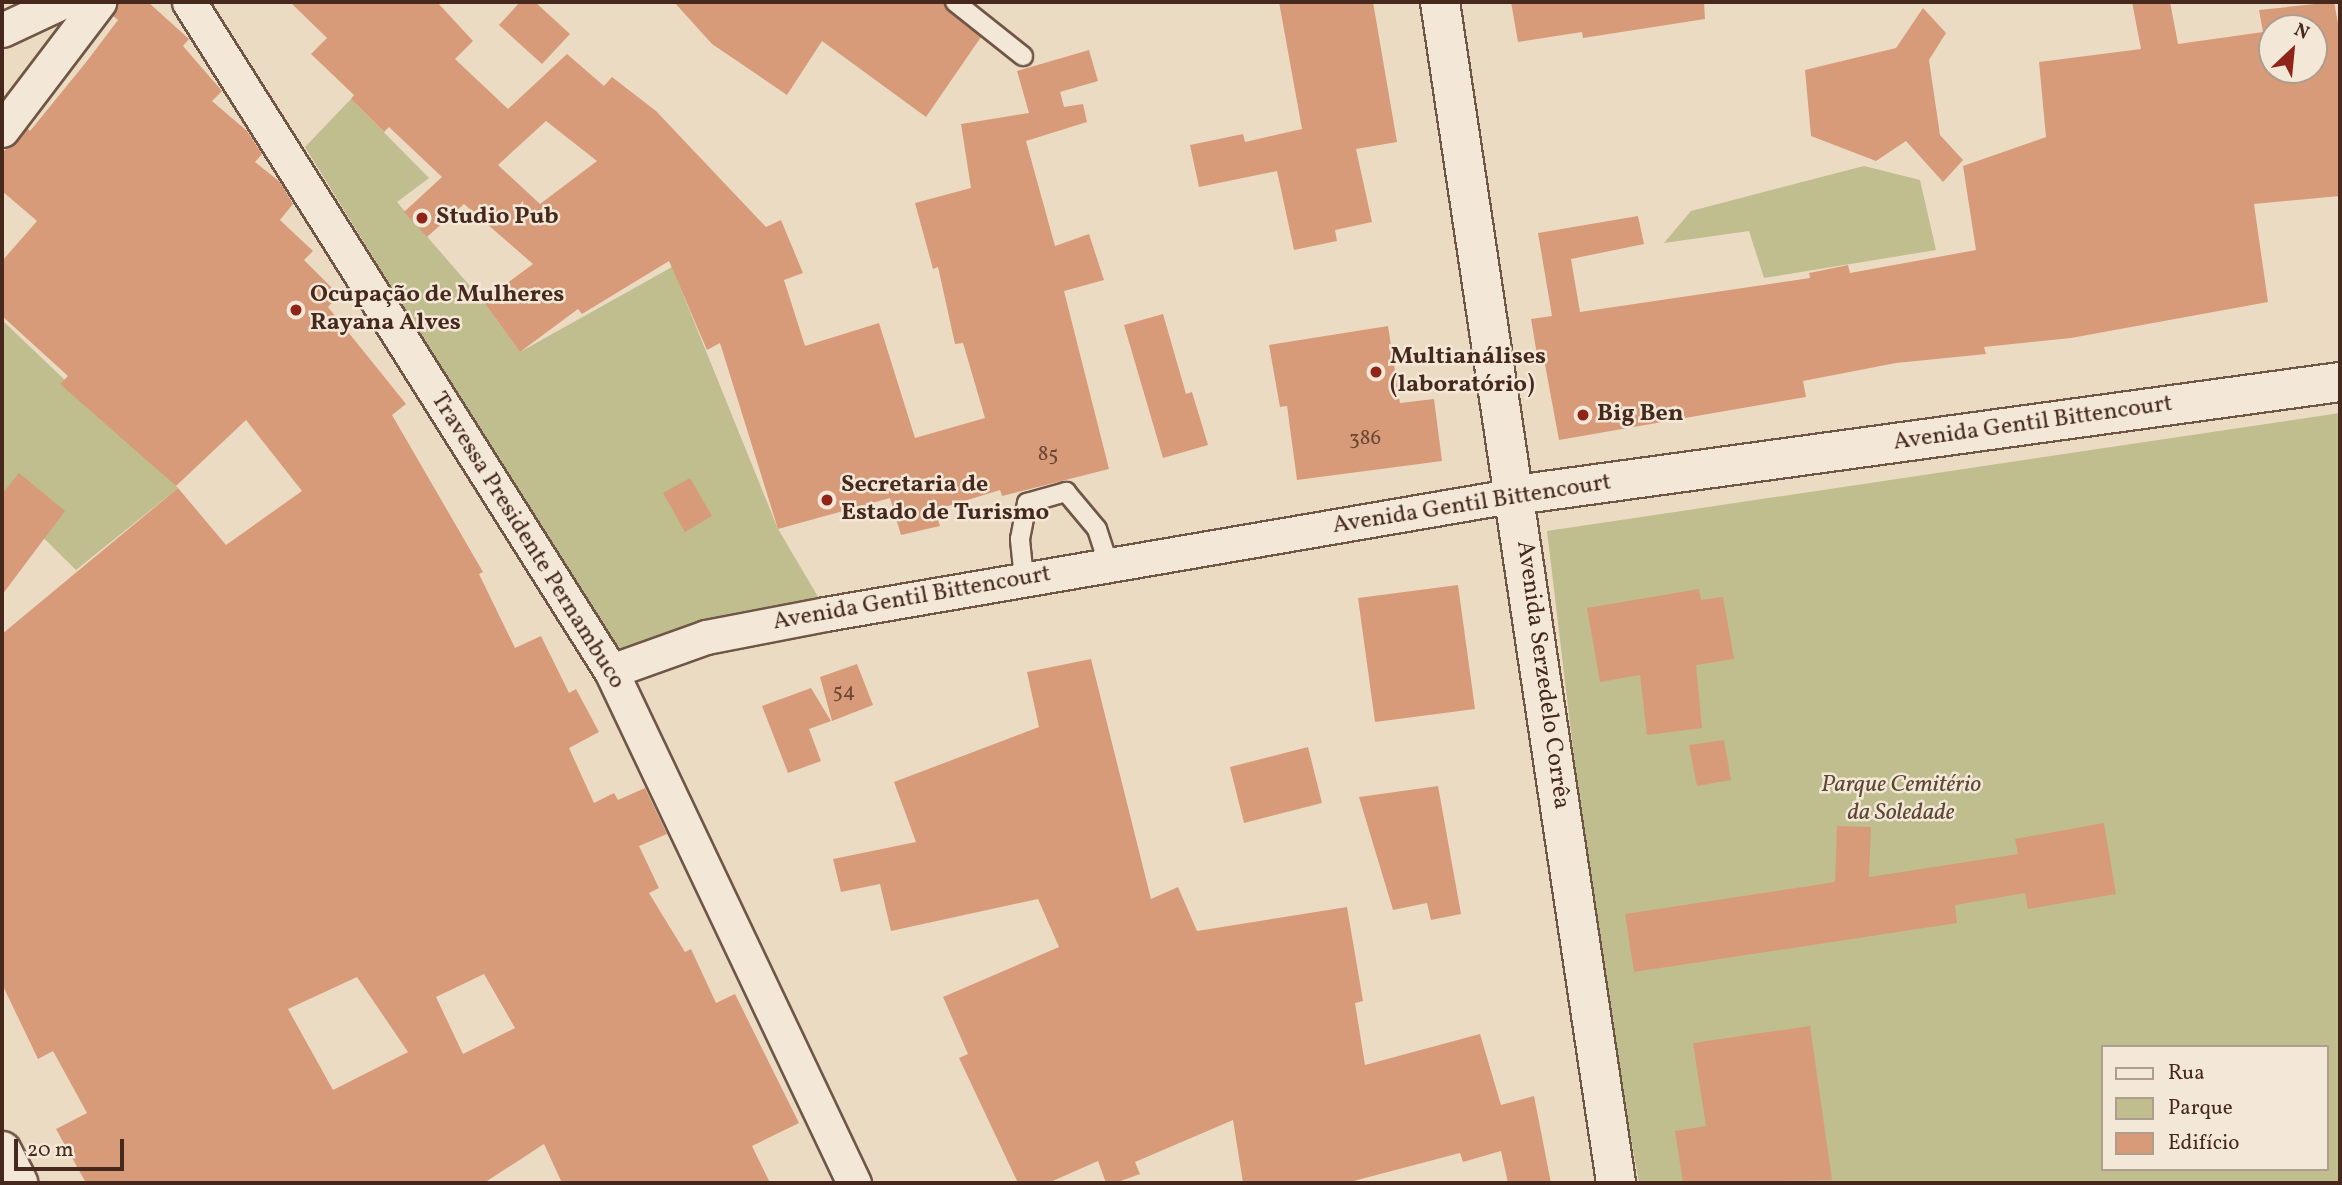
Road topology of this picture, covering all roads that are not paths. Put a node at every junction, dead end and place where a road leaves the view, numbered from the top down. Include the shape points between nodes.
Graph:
1 (62, 2) edge
2 (99, 2) edge
3 (189, 2) edge
4 (954, 2) edge
5 (1440, 2) edge
6 (2, 30) edge
7 (1023, 56) dead end
8 (2, 130) edge
9 (2340, 382) edge
10 (1516, 495) junction
11 (1109, 565) junction
12 (1024, 578) junction
13 (611, 671) junction
14 (2, 1152) edge
15 (18, 1183) edge
16 (854, 1183) edge
17 (1616, 1183) edge

1 - 6 street
2 - 8 street
3 - 13 street, Travessa Presidente Pernambuco
4 - 7 lane
5 - 10 main road, Avenida Serzedelo Corrêa
9 - 10 main road, Avenida Gentil Bittencourt
10 - 11 street, Avenida Gentil Bittencourt
10 - 17 main road, Avenida Serzedelo Corrêa
11 - 12 street, Avenida Gentil Bittencourt
11 - 12 lane via 1097,529 1066,492 1027,503 1020,539
12 - 13 street, Avenida Gentil Bittencourt via 706,637
13 - 16 street, Travessa Presidente Pernambuco
14 - 15 main road

